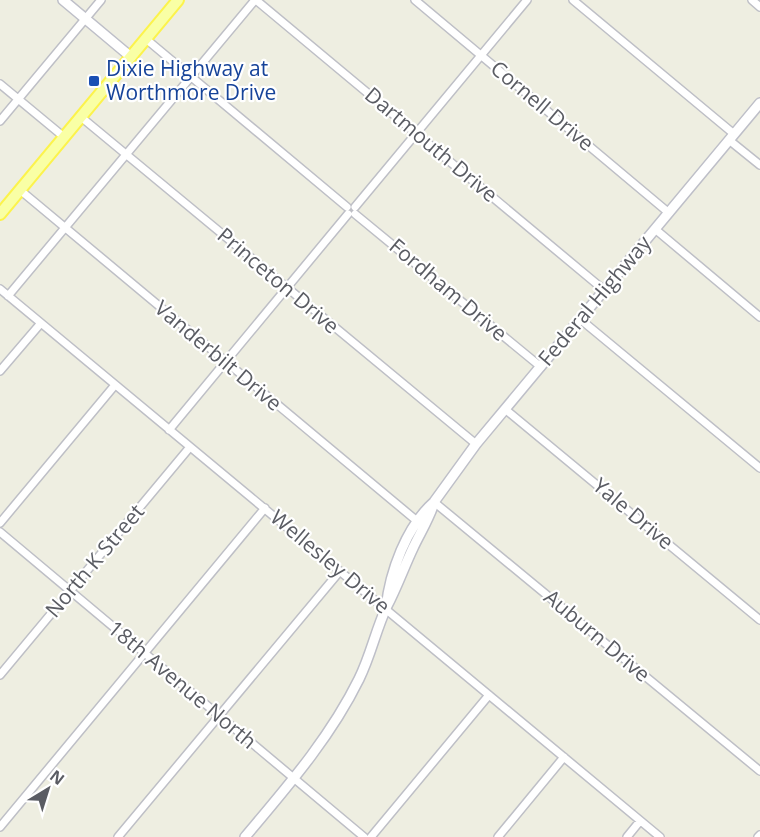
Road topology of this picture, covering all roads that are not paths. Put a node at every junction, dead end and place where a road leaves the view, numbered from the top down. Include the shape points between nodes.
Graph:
1 (63, 0) edge
2 (101, 0) edge
3 (178, 0) edge
4 (256, 0) edge
5 (415, 0) edge
6 (527, 0) edge
7 (573, 0) edge
8 (752, 0) edge
9 (760, 7) edge
10 (85, 19) junction
11 (146, 39) junction
12 (481, 55) junction
13 (131, 57) junction
14 (191, 77) junction
15 (0, 84) edge
16 (18, 99) junction
17 (760, 103) edge
18 (81, 117) junction
19 (0, 121) edge
20 (417, 133) junction
21 (64, 137) junction
22 (732, 137) junction
23 (126, 155) junction
24 (760, 165) edge
25 (20, 190) junction
26 (352, 210) junction
27 (669, 213) junction
28 (0, 214) edge
29 (65, 228) junction
30 (655, 230) junction
31 (287, 288) junction
32 (0, 289) edge
33 (604, 290) junction
34 (8, 296) junction
35 (760, 316) edge
36 (580, 319) junction
37 (41, 323) junction
38 (226, 362) junction
39 (541, 366) junction
40 (0, 371) edge
41 (115, 385) junction
42 (505, 409) junction
43 (169, 430) junction
44 (476, 444) junction
45 (190, 447) junction
46 (760, 468) edge
47 (434, 502) junction
48 (265, 508) junction
49 (417, 521) junction
50 (0, 523) edge
51 (0, 532) edge
52 (340, 571) junction
53 (70, 591) junction
54 (386, 608) junction
55 (760, 620) edge
56 (145, 654) junction
57 (0, 675) edge
58 (489, 695) junction
59 (219, 716) junction
60 (564, 757) junction
61 (760, 771) edge
62 (294, 778) junction
63 (640, 821) junction
64 (0, 827) edge
65 (118, 837) edge
66 (245, 837) edge
67 (364, 837) edge
68 (371, 837) edge
69 (498, 837) edge
70 (627, 837) edge
71 (660, 837) edge

1 - 10 main road
2 - 10 street
3 - 11 main road
4 - 14 street
4 - 20 street, Dartmouth Drive
5 - 12 street, Cornell Drive
6 - 12 street
7 - 22 street
8 - 9 street
10 - 13 main road
10 - 16 street
11 - 13 main road
11 - 14 street, Fordham Drive
12 - 20 street
12 - 27 street, Cornell Drive
13 - 18 main road
14 - 23 street
14 - 26 street, Fordham Drive
15 - 16 street
16 - 19 street
16 - 21 street
17 - 22 main road, Federal Highway
18 - 21 main road
18 - 23 street, Princeton Drive
20 - 26 street
20 - 33 street, Dartmouth Drive
21 - 25 main road
22 - 24 street
22 - 27 main road, Federal Highway
23 - 29 street
23 - 31 street, Princeton Drive
25 - 28 main road
25 - 29 street, Vanderbilt Drive
26 - 31 street
26 - 39 street, Fordham Drive
27 - 30 main road, Federal Highway
29 - 34 street
29 - 38 street, Vanderbilt Drive
30 - 33 main road, Federal Highway
30 - 35 street
31 - 38 street
31 - 44 street, Princeton Drive
32 - 34 street, Wellesley Drive
33 - 36 main road, Federal Highway
34 - 37 street, Wellesley Drive
36 - 39 main road, Federal Highway
36 - 46 street
37 - 40 street
37 - 41 street, Wellesley Drive
38 - 43 street
38 - 49 street, Vanderbilt Drive
39 - 42 main road, Federal Highway
41 - 43 street, Wellesley Drive
41 - 50 street
42 - 44 main road, Federal Highway
42 - 55 street, Yale Drive
43 - 45 street, Wellesley Drive
44 - 47 main road, Federal Highway
45 - 48 street, Wellesley Drive
45 - 53 street, North K Street
47 - 49 main road, Federal Highway
47 - 54 main road, Federal Highway
47 - 61 street, Auburn Drive
48 - 52 street, Wellesley Drive
48 - 56 street
49 - 54 main road, Federal Highway via 393,574
51 - 53 street, 18th Avenue North
52 - 54 street, Wellesley Drive
52 - 59 street
53 - 56 street, 18th Avenue North
53 - 57 street, North K Street
54 - 58 street, Wellesley Drive
54 - 62 main road, Federal Highway via 349,698
56 - 59 street, 18th Avenue North
56 - 64 street
58 - 60 street, Wellesley Drive
58 - 68 street
59 - 62 street, 18th Avenue North
59 - 65 street
60 - 63 street, Wellesley Drive
60 - 69 street
62 - 66 main road, Federal Highway
62 - 67 street, 18th Avenue North
63 - 70 street
63 - 71 street, Wellesley Drive

